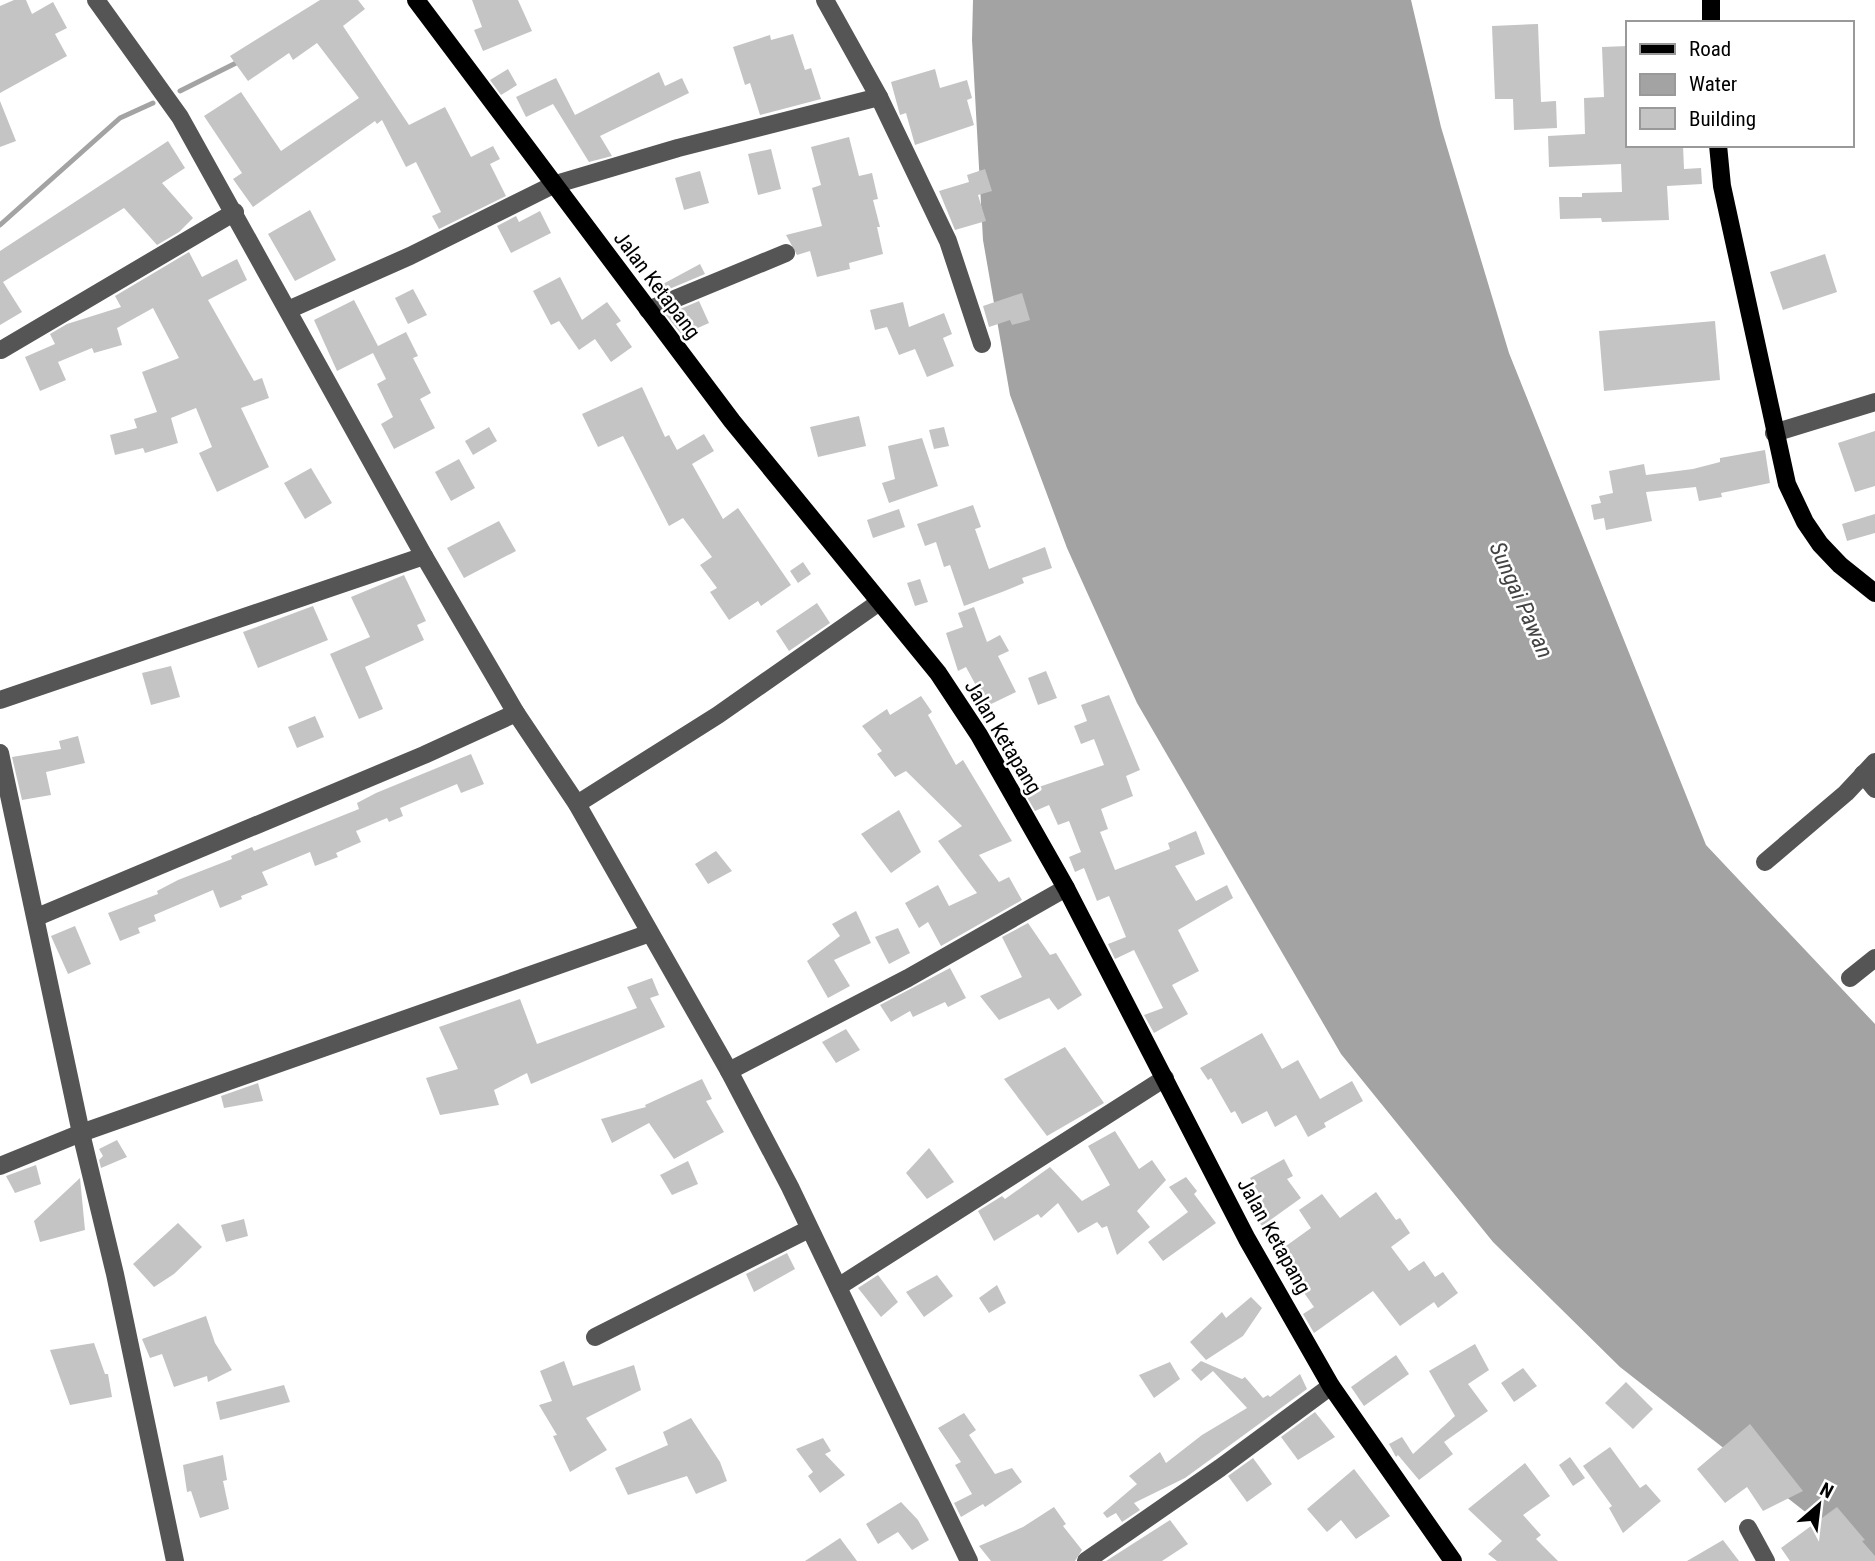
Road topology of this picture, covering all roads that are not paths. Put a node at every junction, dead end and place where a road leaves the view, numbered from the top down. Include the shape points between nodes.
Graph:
1 (96, 0) edge
2 (416, 0) edge
3 (825, 0) edge
4 (1711, 0) edge
5 (1711, 21) edge
6 (880, 97) junction
7 (1718, 147) edge
8 (553, 186) junction
9 (235, 212) junction
10 (786, 253) dead end
11 (288, 310) junction
12 (648, 310) junction
13 (982, 344) dead end
14 (1, 350) edge
15 (1875, 402) edge
16 (1774, 433) junction
17 (424, 556) junction
18 (1875, 593) edge
19 (878, 603) junction
20 (0, 699) edge
21 (516, 713) junction
22 (0, 752) edge
23 (1869, 768) edge
24 (1875, 789) edge
25 (577, 804) junction
26 (1765, 862) dead end
27 (1066, 888) junction
28 (37, 917) junction
29 (650, 933) junction
30 (1875, 958) edge
31 (1850, 978) dead end
32 (729, 1071) junction
33 (1165, 1078) junction
34 (80, 1133) junction
35 (0, 1166) edge
36 (809, 1228) junction
37 (838, 1287) junction
38 (595, 1337) dead end
39 (1331, 1386) junction
40 (1748, 1528) dead end
41 (175, 1561) edge
42 (969, 1561) edge
43 (1086, 1561) edge
44 (1453, 1561) edge
45 (1766, 1561) edge

1 - 9 street via 180,117
2 - 8 main road, Jalan Ketapang
3 - 6 street
4 - 5 main road
6 - 8 street via 692,144
6 - 13 street via 948,242
7 - 16 main road via 1722,186
8 - 11 street
8 - 12 main road, Jalan Ketapang
9 - 11 street
9 - 14 street
10 - 12 street
11 - 17 street
12 - 19 main road, Jalan Ketapang
15 - 16 street
16 - 18 main road via 1783,472 1805,522 1840,565
17 - 20 street
17 - 21 street
19 - 25 street via 718,715
19 - 27 main road, Jalan Ketapang via 937,673 979,735
21 - 25 street
21 - 28 street
22 - 28 street
23 - 24 street
23 - 26 street
25 - 29 street
27 - 32 street via 908,978
27 - 33 main road, Jalan Ketapang
28 - 34 street
29 - 32 street
29 - 34 street
30 - 31 street
32 - 36 street
33 - 37 street
33 - 39 main road, Jalan Ketapang via 1247,1239
34 - 35 street
34 - 41 street via 118,1287
36 - 37 street
36 - 38 street
37 - 42 street
39 - 43 street
39 - 44 main road, Jalan Ketapang
40 - 45 street

